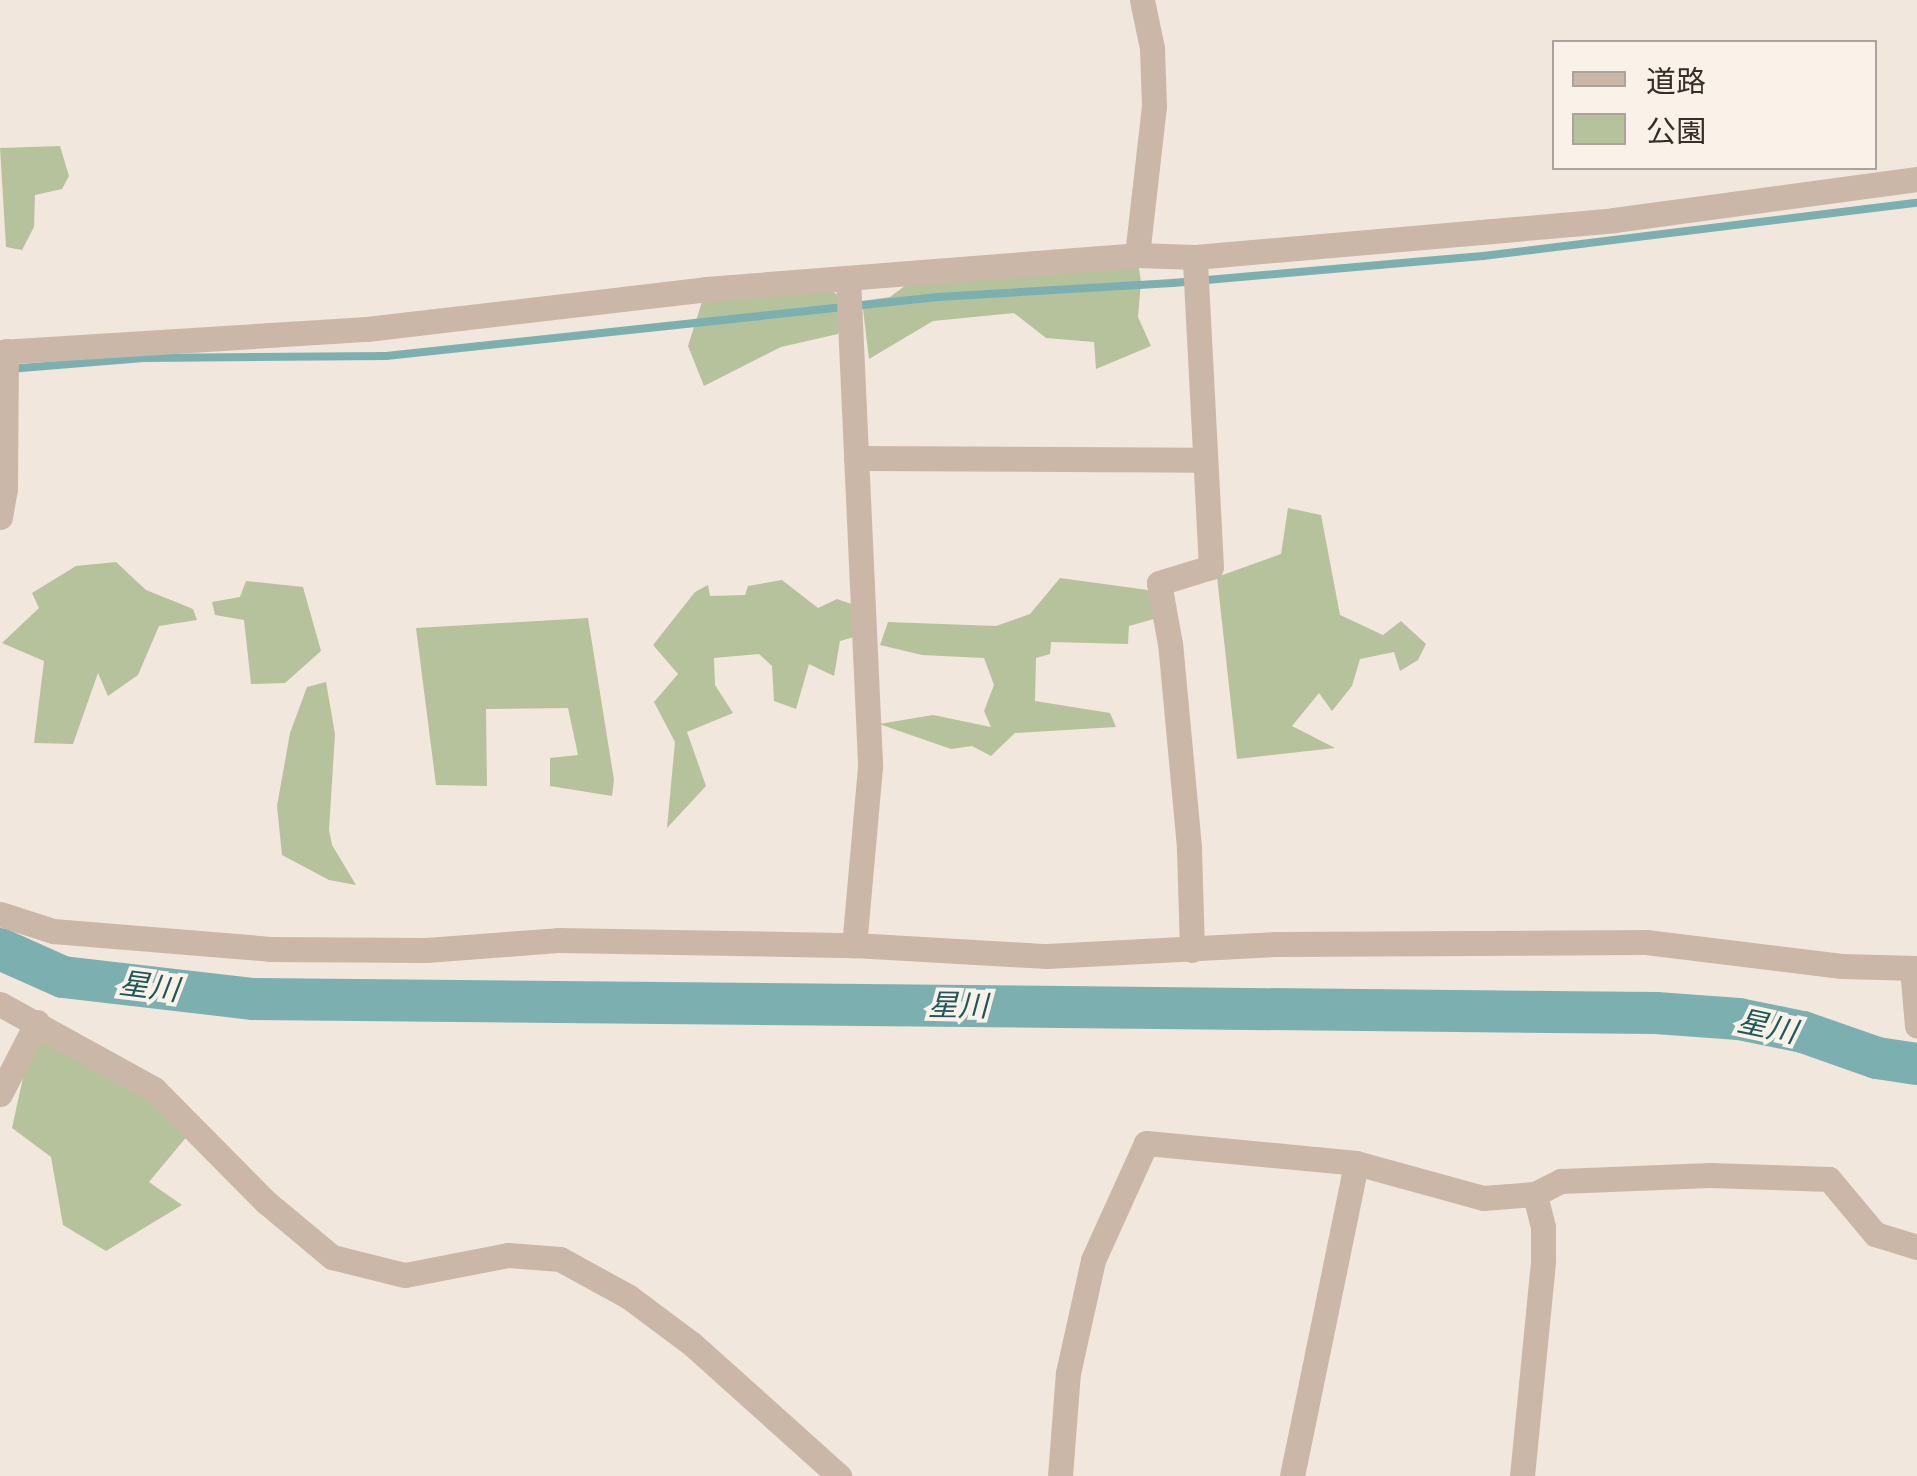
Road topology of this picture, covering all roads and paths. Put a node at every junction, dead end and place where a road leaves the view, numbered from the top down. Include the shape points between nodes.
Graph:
1 (1142, 0) edge
2 (1917, 179) edge
3 (1137, 255) junction
4 (1195, 257) junction
5 (848, 278) junction
6 (3, 351) edge
7 (856, 458) junction
8 (1204, 460) junction
9 (0, 517) edge
10 (0, 914) edge
11 (854, 945) junction
12 (1192, 950) junction
13 (1914, 973) edge
14 (0, 1004) edge
15 (37, 1022) junction
16 (1917, 1026) edge
17 (0, 1094) edge
18 (1356, 1163) junction
19 (1534, 1194) junction
20 (1917, 1247) edge
21 (840, 1476) edge
22 (1060, 1476) edge
23 (1292, 1476) edge
24 (1522, 1476) edge

1 - 3 street via 1154,106
2 - 4 street via 1614,220
3 - 4 street
3 - 5 street
4 - 8 street
5 - 6 street via 367,329
5 - 7 street
6 - 9 street
7 - 8 street
7 - 11 street via 870,767
8 - 12 street via 1211,567 1159,583 1186,810
10 - 11 street via 53,931 270,948 426,950 558,940
11 - 12 street via 1047,956
12 - 13 street via 1646,942
13 - 16 street
14 - 15 street
15 - 17 street
15 - 21 street via 154,1089 266,1202 332,1257 405,1275 508,1254 560,1259 692,1344
18 - 19 street via 1483,1198
18 - 22 street via 1146,1143 1094,1260 1068,1372
18 - 23 street
19 - 20 street via 1561,1181 1829,1179 1875,1234
19 - 24 street via 1543,1260

